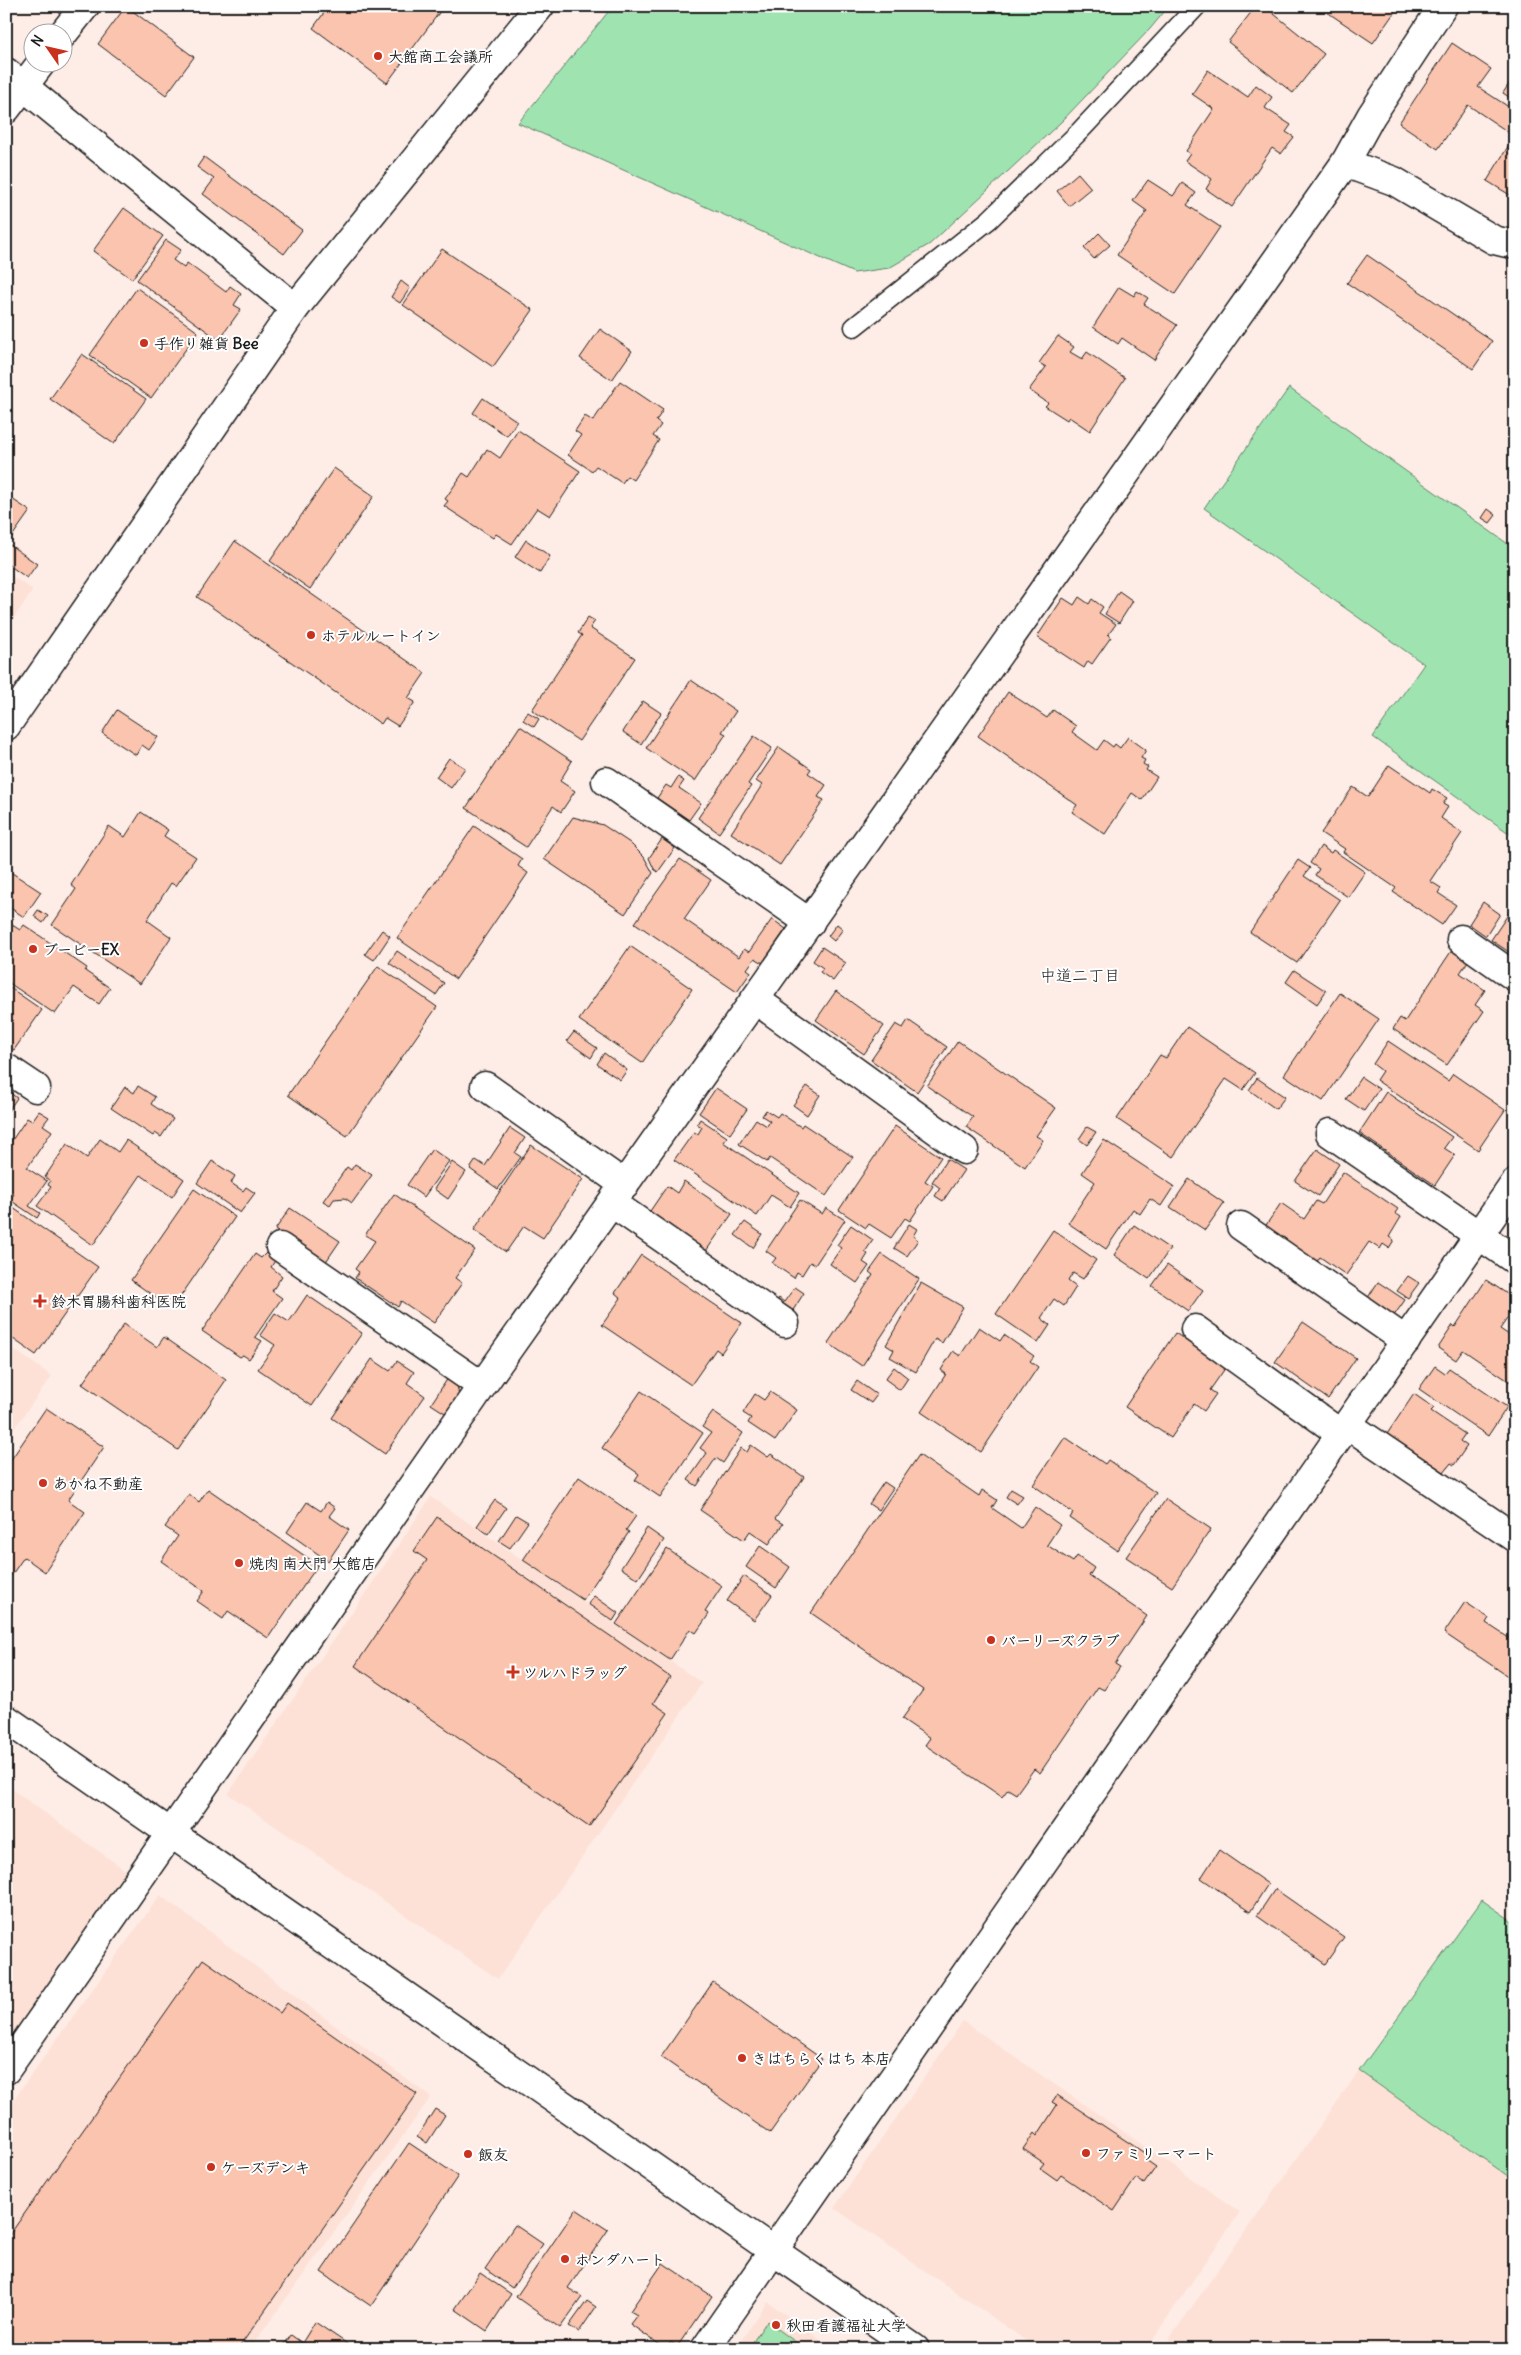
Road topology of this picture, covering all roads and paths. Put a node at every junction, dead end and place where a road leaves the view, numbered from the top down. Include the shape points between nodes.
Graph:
1 (85, 6) edge
2 (540, 6) edge
3 (1197, 6) edge
4 (1443, 6) edge
5 (72, 22) edge
6 (26, 72) edge
7 (15, 79) edge
8 (6, 109) edge
9 (1345, 164) junction
10 (1515, 245) edge
11 (295, 308) junction
12 (854, 328) dead end
13 (6, 726) edge
14 (606, 781) dead end
15 (810, 923) junction
16 (1461, 940) dead end
17 (1515, 977) edge
18 (756, 1000) junction
19 (6, 1068) edge
20 (485, 1086) dead end
21 (36, 1088) dead end
22 (1330, 1133) dead end
23 (964, 1150) dead end
24 (1515, 1183) edge
25 (618, 1194) junction
26 (1241, 1226) dead end
27 (1478, 1235) junction
28 (280, 1247) dead end
29 (1515, 1260) edge
30 (785, 1323) dead end
31 (1195, 1329) dead end
32 (1406, 1342) junction
33 (482, 1386) junction
34 (1344, 1430) junction
35 (1515, 1538) edge
36 (6, 1719) edge
37 (170, 1834) junction
38 (6, 2070) edge
39 (772, 2251) junction
40 (704, 2349) edge
41 (915, 2349) edge

1 - 5 street
2 - 11 street
3 - 12 lane via 1080,131 989,220
4 - 9 street via 1371,116
6 - 7 street
7 - 8 street
7 - 11 street
9 - 10 street via 1394,181 1494,240
9 - 15 street
11 - 13 street
14 - 15 street
15 - 18 street
16 - 17 street
18 - 23 street
18 - 25 street
19 - 21 street
20 - 25 street
22 - 27 street
24 - 27 street
25 - 30 street
25 - 33 street
26 - 32 street
27 - 29 street
27 - 32 street
28 - 33 street
31 - 34 street
32 - 34 street
33 - 37 street
34 - 35 street
34 - 39 street
36 - 37 street
37 - 38 street
37 - 39 street
39 - 40 street
39 - 41 street

